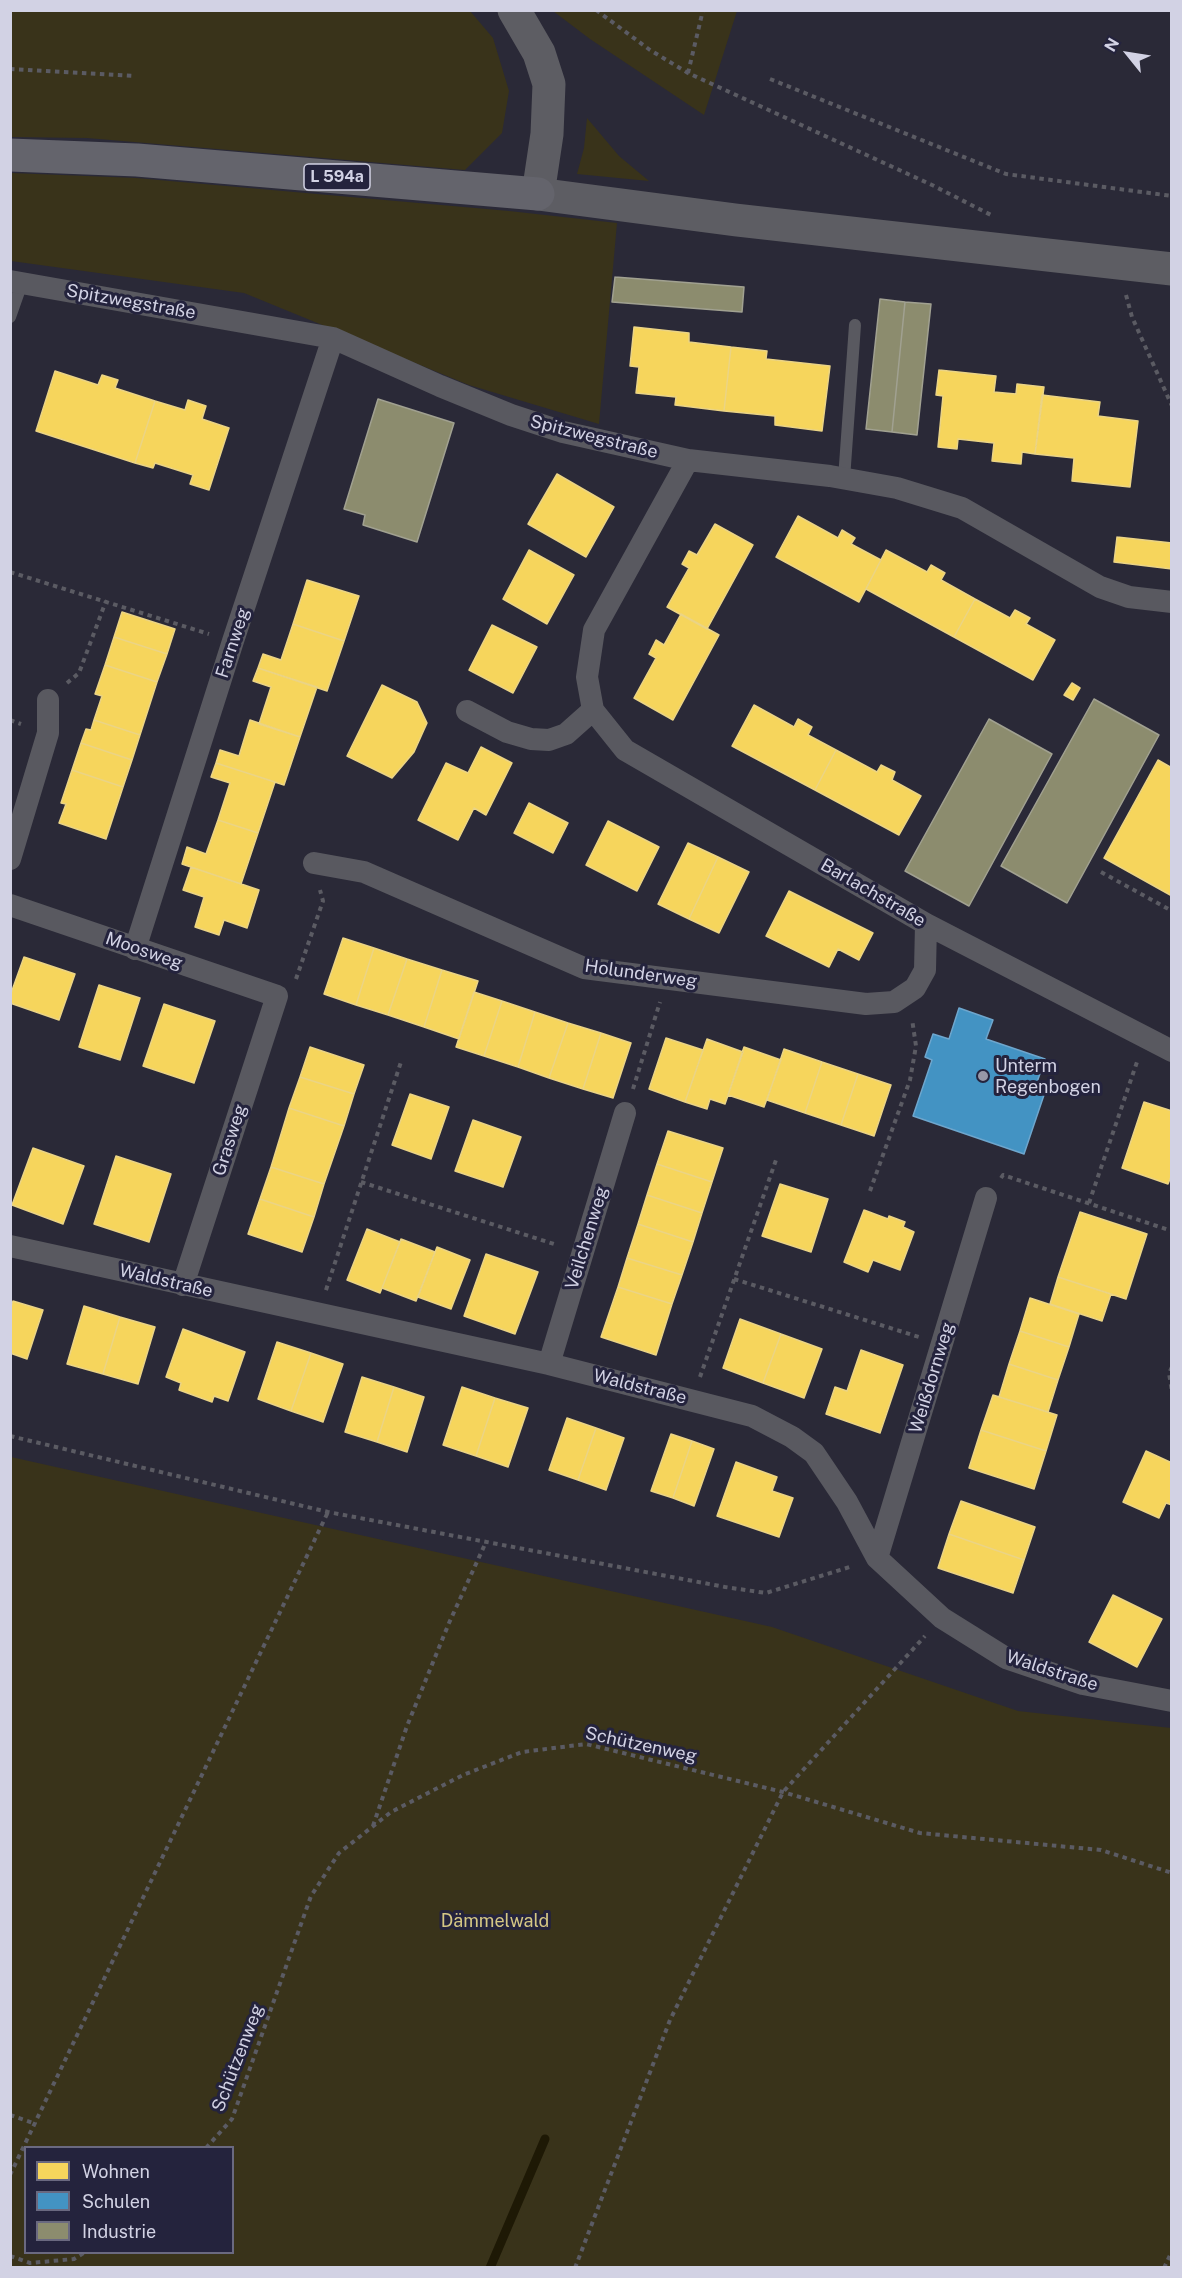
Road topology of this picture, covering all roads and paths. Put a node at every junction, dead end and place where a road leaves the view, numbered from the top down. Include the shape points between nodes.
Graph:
1 (514, 10) edge
2 (596, 10) edge
3 (703, 10) edge
4 (10, 69) edge
5 (688, 73) junction
6 (134, 76) dead end
7 (770, 79) dead end
8 (10, 155) edge
9 (538, 194) junction
10 (1172, 196) edge
11 (1001, 217) dead end
12 (1123, 265) junction
13 (1172, 269) edge
14 (16, 282) edge
15 (10, 317) edge
16 (855, 325) dead end
17 (333, 338) junction
18 (1172, 406) edge
19 (688, 460) junction
20 (844, 479) junction
21 (10, 572) edge
22 (106, 601) junction
23 (1172, 602) edge
24 (233, 641) junction
25 (48, 700) joint
26 (593, 710) junction
27 (467, 711) dead end
28 (10, 859) edge
29 (314, 862) joint
30 (1101, 872) dead end
31 (10, 905) edge
32 (1172, 911) edge
33 (926, 924) junction
34 (135, 949) junction
35 (667, 978) junction
36 (915, 988) junction
37 (278, 996) junction
38 (1145, 1039) junction
39 (1172, 1051) edge
40 (401, 1062) dead end
41 (626, 1113) joint
42 (776, 1160) dead end
43 (361, 1182) junction
44 (870, 1191) dead end
45 (986, 1198) joint
46 (1089, 1203) junction
47 (1172, 1231) edge
48 (10, 1246) edge
49 (582, 1253) junction
50 (734, 1279) junction
51 (183, 1285) junction
52 (319, 1314) junction
53 (942, 1344) junction
54 (549, 1364) junction
55 (1172, 1367) edge
56 (1172, 1392) edge
57 (692, 1400) junction
58 (10, 1436) edge
59 (328, 1512) junction
60 (486, 1542) junction
61 (877, 1558) junction
62 (942, 1618) junction
63 (1172, 1701) edge
64 (783, 1792) junction
65 (373, 1827) junction
66 (1172, 1873) edge
67 (10, 2115) edge
68 (36, 2124) junction
69 (25, 2146) edge
70 (208, 2146) edge
71 (24, 2148) edge
72 (10, 2175) edge
73 (1172, 2251) edge
74 (83, 2254) edge
75 (10, 2256) edge
76 (575, 2268) edge
77 (1164, 2268) edge

1 - 9 main road via 539,53 549,84
2 - 5 path
3 - 5 path
4 - 6 path
5 - 11 path
7 - 10 path via 1006,174
8 - 9 main road, L 594a via 137,159
9 - 12 main road
12 - 13 main road
12 - 18 path via 1127,302
14 - 15 lane
14 - 17 street, Spitzwegstraße
16 - 20 lane
17 - 19 street, Spitzwegstraße via 511,415 563,432
17 - 24 street, Farnweg
19 - 20 street, Spitzwegstraße
19 - 26 street, Barlachstraße via 594,630 586,677
20 - 23 street, Spitzwegstraße via 897,488 962,508 1100,586 1130,597
21 - 22 path
22 - 24 path
22 - 25 path via 79,673
24 - 34 street, Farnweg
25 - 28 street via 48,733
26 - 27 street via 566,734 549,740 507,732
26 - 33 street, Barlachstraße via 625,750
29 - 35 street, Holunderweg via 364,872 584,968
29 - 37 path via 323,901 294,986
30 - 32 path
31 - 34 street, Moosweg
33 - 36 street via 925,970
33 - 38 street, Barlachstraße
34 - 37 street, Moosweg
35 - 36 street, Holunderweg via 866,1004 894,1002
35 - 41 path
36 - 44 path via 912,1016 916,1046 910,1080
37 - 51 street, Grasweg
38 - 39 street, Barlachstraße
38 - 46 path
40 - 43 path
41 - 49 street, Veilchenweg
42 - 50 path
43 - 49 path
43 - 52 path
45 - 46 path via 1003,1175
45 - 53 street, Weißdornweg
46 - 47 path
48 - 51 street, Waldstraße
49 - 54 street, Veilchenweg
50 - 53 path
50 - 57 path
51 - 52 street, Waldstraße
52 - 54 street, Waldstraße
53 - 61 street, Weißdornweg
54 - 57 street, Waldstraße
55 - 56 path
57 - 61 street, Waldstraße via 752,1416 814,1453 847,1502
58 - 59 path
59 - 60 path
59 - 68 path
60 - 61 path via 766,1593
60 - 65 path via 412,1716
61 - 62 street, Waldstraße
62 - 63 street, Waldstraße via 1006,1658 1083,1684
62 - 64 path
64 - 65 path, Schützenweg via 586,1744 522,1752 463,1775 392,1812
64 - 66 path, Schützenweg via 920,1833 1101,1850
64 - 76 path via 670,2020
65 - 70 path, Schützenweg via 339,1853 311,1896 232,2119
67 - 68 path
68 - 69 path
71 - 72 path
73 - 77 path
74 - 75 path via 74,2259 30,2263

